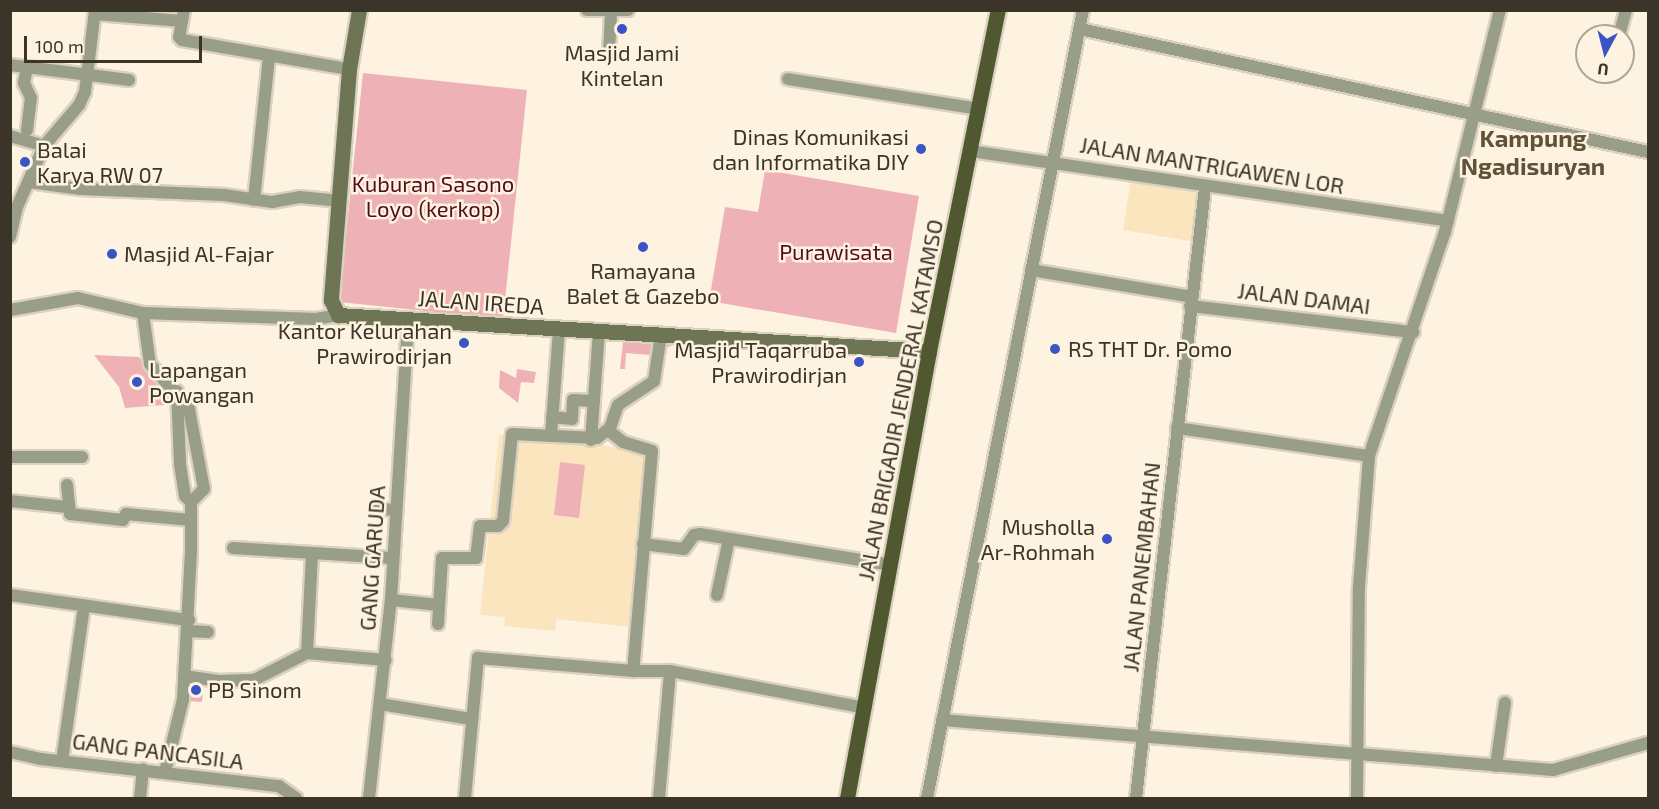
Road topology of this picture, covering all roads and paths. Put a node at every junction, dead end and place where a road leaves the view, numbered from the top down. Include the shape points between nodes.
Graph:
1 (359, 10) edge
2 (587, 10) edge
3 (628, 10) edge
4 (999, 10) edge
5 (1083, 10) edge
6 (1500, 10) edge
7 (95, 12) edge
8 (611, 13) junction
9 (183, 16) edge
10 (1080, 30) junction
11 (609, 52) dead end
12 (269, 58) junction
13 (10, 65) edge
14 (27, 68) junction
15 (349, 69) junction
16 (88, 76) junction
17 (788, 79) dead end
18 (129, 80) dead end
19 (979, 109) junction
20 (1476, 114) junction
21 (27, 130) dead end
22 (10, 136) edge
23 (44, 146) junction
24 (970, 151) junction
25 (1648, 152) edge
26 (1054, 163) junction
27 (29, 182) junction
28 (1205, 188) junction
29 (254, 200) junction
30 (340, 201) junction
31 (1448, 220) junction
32 (10, 237) edge
33 (1031, 270) junction
34 (1191, 301) junction
35 (11, 310) edge
36 (143, 314) junction
37 (10, 315) edge
38 (338, 315) junction
39 (408, 320) junction
40 (560, 329) junction
41 (599, 331) junction
42 (1413, 332) junction
43 (661, 334) junction
44 (929, 351) junction
45 (177, 392) junction
46 (594, 401) junction
47 (552, 417) junction
48 (1177, 428) junction
49 (608, 430) junction
50 (551, 436) junction
51 (591, 440) junction
52 (1369, 456) junction
53 (10, 457) edge
54 (82, 457) dead end
55 (67, 485) dead end
56 (10, 501) edge
57 (191, 502) junction
58 (67, 507) junction
59 (378, 509) dead end
60 (396, 510) junction
61 (191, 520) junction
62 (729, 539) junction
63 (643, 544) junction
64 (233, 548) dead end
65 (312, 555) junction
66 (392, 558) junction
67 (892, 565) junction
68 (10, 595) edge
69 (717, 595) dead end
70 (391, 600) junction
71 (439, 605) junction
72 (84, 606) junction
73 (438, 624) dead end
74 (188, 626) junction
75 (207, 632) dead end
76 (307, 653) junction
77 (386, 660) junction
78 (633, 671) junction
79 (670, 671) junction
80 (184, 676) junction
81 (1505, 703) dead end
82 (380, 704) junction
83 (866, 708) junction
84 (471, 719) junction
85 (942, 720) junction
86 (1142, 736) junction
87 (1648, 743) edge
88 (10, 752) edge
89 (1357, 756) junction
90 (62, 761) junction
91 (1496, 766) junction
92 (143, 769) junction
93 (165, 772) junction
94 (140, 798) edge
95 (296, 798) edge
96 (369, 798) edge
97 (465, 798) edge
98 (659, 798) edge
99 (847, 798) edge
100 (927, 798) edge
101 (1136, 798) edge
102 (1357, 798) edge

1 - 15 street
2 - 8 street
3 - 8 street
4 - 19 main road, JALAN BRIGADIR JENDERAL KATAMSO
5 - 10 street
6 - 20 street
7 - 9 street
7 - 16 street
8 - 11 street
9 - 12 street via 182,40
10 - 20 street
10 - 26 street
12 - 15 street
12 - 29 street
13 - 14 street
14 - 16 street
14 - 21 street via 24,83 31,98
15 - 30 street
16 - 18 street
16 - 23 street via 80,105
17 - 19 street
19 - 24 main road, JALAN BRIGADIR JENDERAL KATAMSO
20 - 25 street
20 - 31 street
22 - 23 street
23 - 27 street
24 - 26 street, JALAN MANTRIGAWEN LOR
24 - 44 main road, JALAN BRIGADIR JENDERAL KATAMSO
26 - 28 street, JALAN MANTRIGAWEN LOR
26 - 33 street
27 - 29 street
27 - 32 street via 17,207
28 - 31 street, JALAN MANTRIGAWEN LOR
28 - 34 street, JALAN PANEMBAHAN
29 - 30 street via 272,202 300,197
30 - 38 street via 331,300
31 - 42 street
33 - 34 street, JALAN DAMAI
33 - 85 street
34 - 42 street, JALAN DAMAI
34 - 48 street, JALAN PANEMBAHAN
35 - 36 street via 86,298
35 - 37 street
36 - 38 street via 316,319
36 - 45 street via 150,364
38 - 39 street, JALAN IREDA
39 - 40 street, JALAN IREDA
39 - 60 street, GANG GARUDA
40 - 41 street, JALAN IREDA
40 - 47 street
41 - 43 street, JALAN IREDA
41 - 46 street
42 - 52 street
43 - 44 street, JALAN IREDA
43 - 49 street via 654,381 618,405
44 - 67 main road, JALAN BRIGADIR JENDERAL KATAMSO
45 - 57 street via 180,463 185,496
45 - 57 street via 189,409 204,483 202,493
46 - 47 street via 573,400 572,419
46 - 51 street
47 - 50 street
48 - 52 street
48 - 86 street, JALAN PANEMBAHAN
49 - 51 street
49 - 63 street via 623,442 651,449
50 - 51 street
50 - 71 street via 512,434 503,521 498,526 480,526 476,558 442,558
52 - 89 street via 1359,587
53 - 54 street
55 - 58 street
56 - 58 street
57 - 61 street
58 - 61 street via 75,515 123,520 126,514
59 - 60 street
60 - 66 street, GANG GARUDA
61 - 74 street
62 - 63 street via 696,534 684,549
62 - 67 street
62 - 69 street
63 - 78 street
64 - 65 street
65 - 66 street
65 - 76 street
66 - 70 street, GANG GARUDA
67 - 83 main road, JALAN BRIGADIR JENDERAL KATAMSO
68 - 72 street
70 - 71 street
70 - 77 street, GANG GARUDA
71 - 73 street
72 - 74 street
72 - 90 street
74 - 75 street
74 - 80 street
76 - 77 street
76 - 80 street via 254,680
77 - 82 street, GANG GARUDA
78 - 79 street
78 - 84 street via 479,657 475,664
79 - 83 street
79 - 98 street
80 - 93 street via 181,718 171,738
81 - 91 street
82 - 84 street
82 - 96 street, GANG GARUDA
83 - 99 main road, JALAN BRIGADIR JENDERAL KATAMSO
84 - 97 street
85 - 86 street
85 - 100 street
86 - 89 street
86 - 101 street, JALAN PANEMBAHAN
87 - 91 street via 1563,769
88 - 90 street, GANG PANCASILA
89 - 91 street
89 - 102 street
90 - 92 street, GANG PANCASILA
92 - 93 street, GANG PANCASILA
92 - 94 street
93 - 95 street, GANG PANCASILA via 279,786

